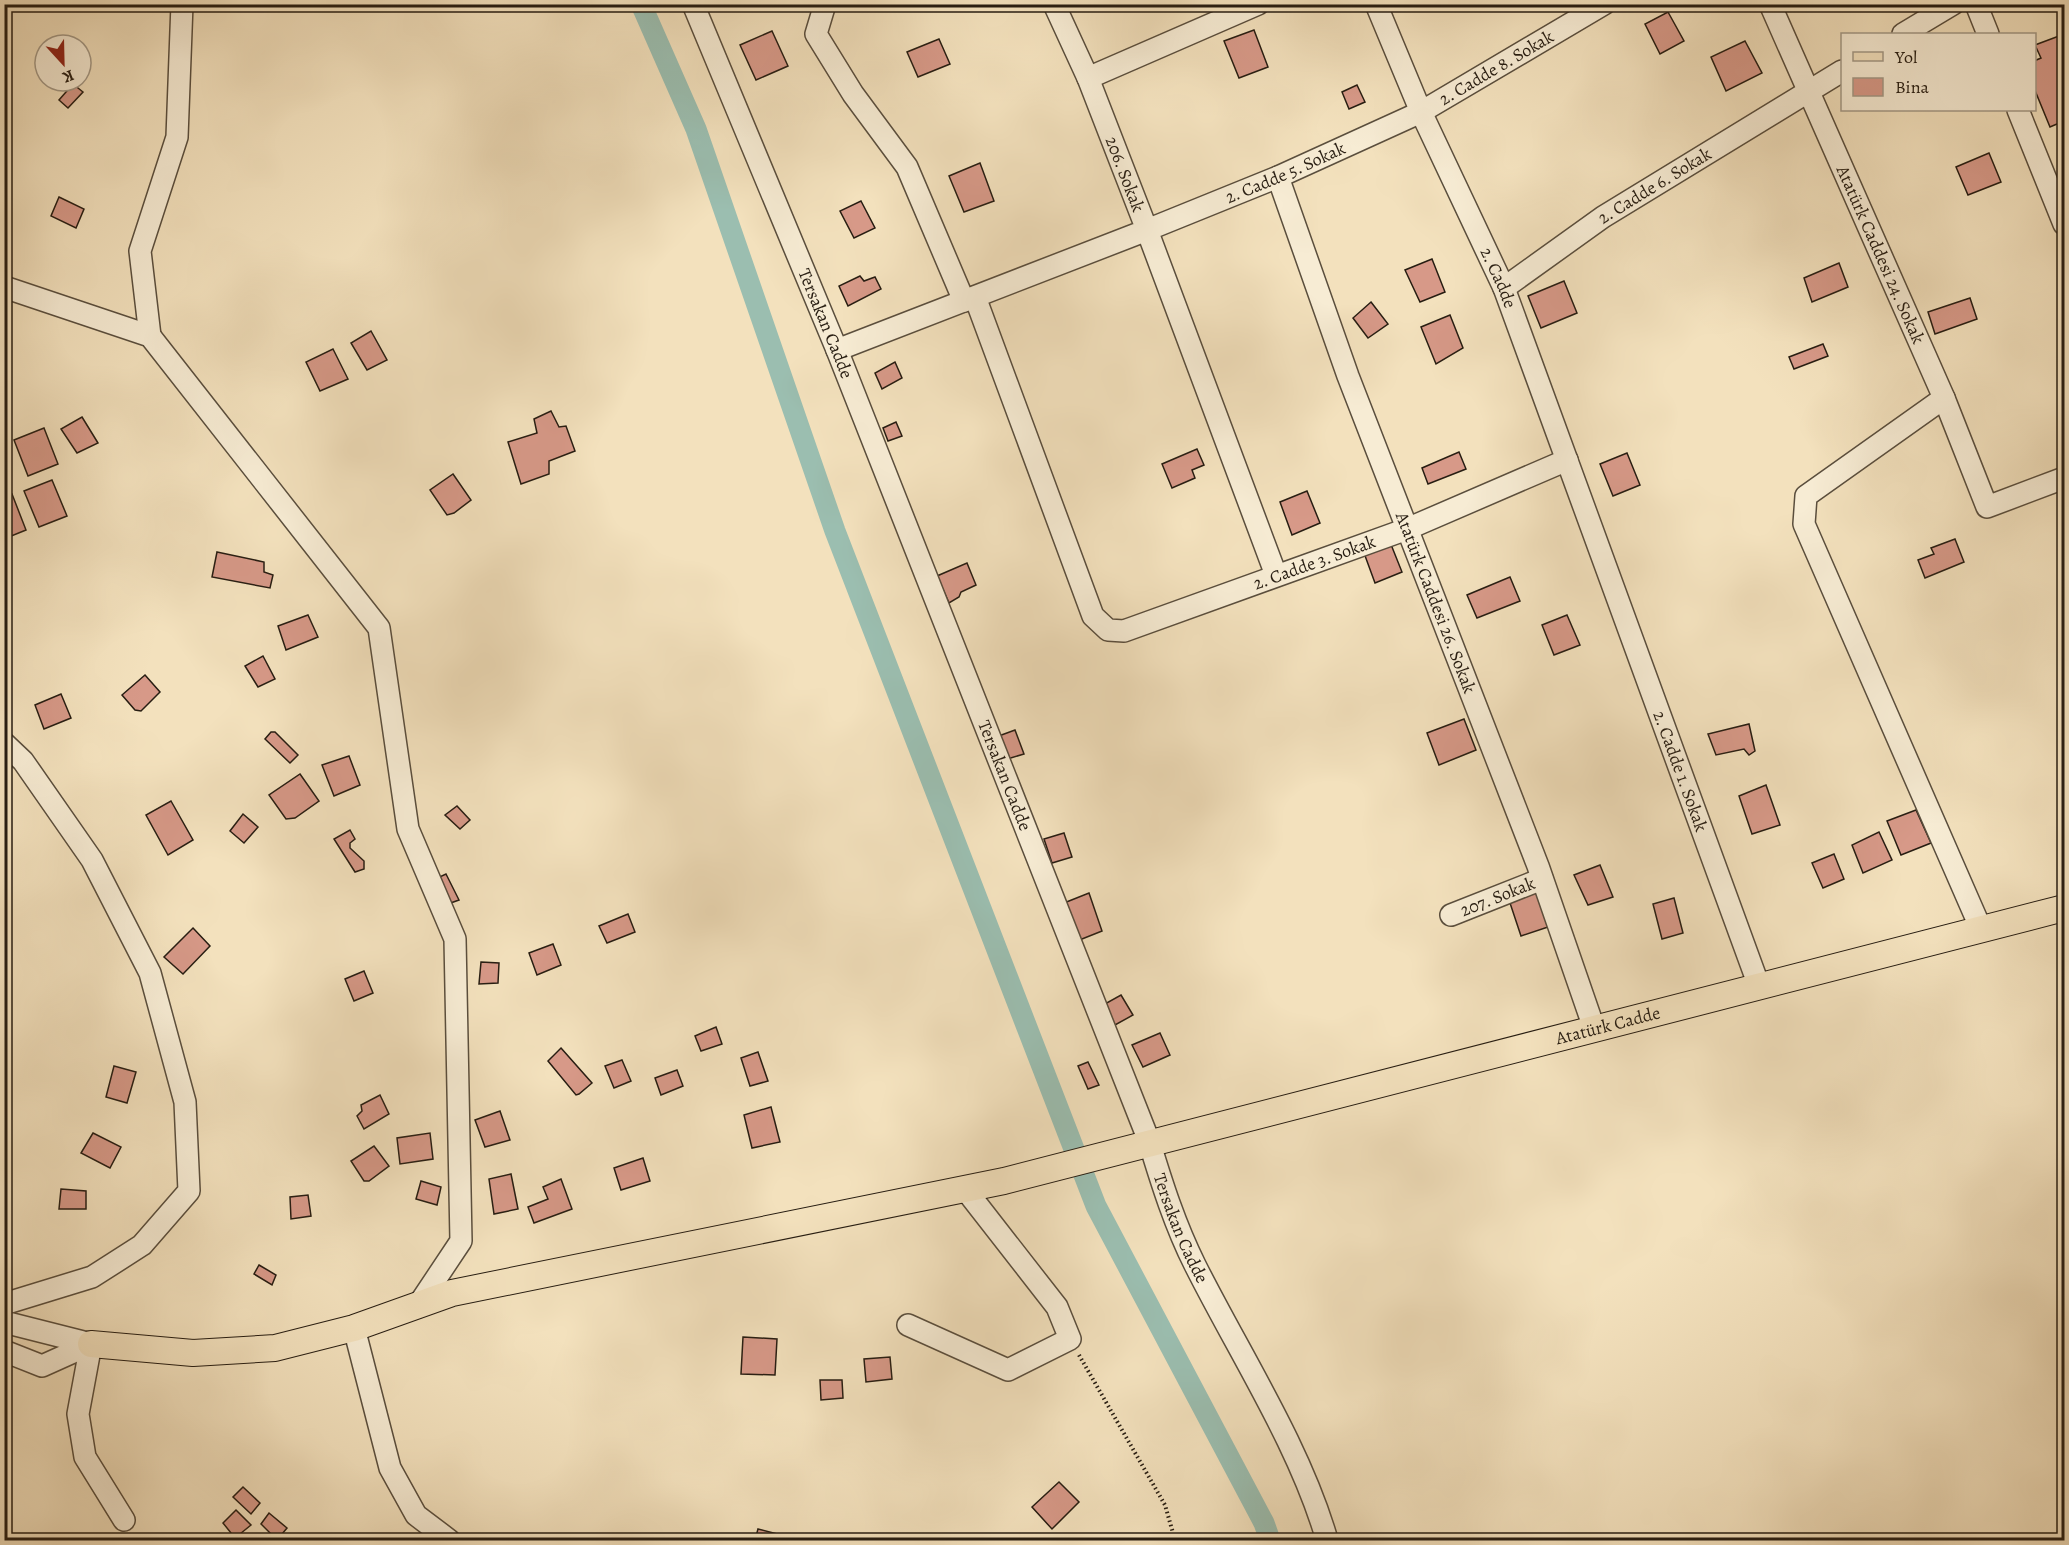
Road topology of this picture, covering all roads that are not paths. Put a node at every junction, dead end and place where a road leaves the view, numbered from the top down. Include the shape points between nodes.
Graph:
1 (182, 4) edge
2 (693, 4) edge
3 (825, 4) edge
4 (1054, 4) edge
5 (1258, 4) edge
6 (1376, 4) edge
7 (1604, 4) edge
8 (1770, 4) edge
9 (1953, 4) edge
10 (1976, 4) edge
11 (1905, 33) edge
12 (1988, 33) edge
13 (1841, 72) edge
14 (1088, 78) junction
15 (1810, 91) junction
16 (2018, 111) edge
17 (1421, 112) junction
18 (1278, 177) junction
19 (2064, 224) edge
20 (1147, 230) junction
21 (4, 287) edge
22 (1504, 288) junction
23 (970, 299) junction
24 (150, 336) junction
25 (837, 351) junction
26 (1944, 398) junction
27 (1567, 460) junction
28 (2064, 478) edge
29 (1407, 529) junction
30 (1603, 557) joint
31 (1276, 575) junction
32 (4, 743) edge
33 (1542, 879) junction
34 (2064, 908) edge
35 (1451, 915) dead end
36 (1981, 929) junction
37 (1759, 986) junction
38 (1594, 1028) junction
39 (1149, 1141) junction
40 (965, 1189) junction
41 (4, 1304) edge
42 (417, 1307) junction
43 (4, 1322) edge
44 (908, 1325) dead end
45 (354, 1328) junction
46 (91, 1344) junction
47 (4, 1351) edge
48 (124, 1520) dead end
49 (440, 1537) edge
50 (1327, 1540) edge

1 - 24 street via 177,137 140,251
2 - 25 street, Tersakan Cadde
3 - 23 street via 816,34 853,94 907,167
4 - 14 street, 206. Sokak
5 - 14 street
6 - 17 street, 2. Cadde
7 - 17 street, 2. Cadde 8. Sokak
8 - 15 street, Atatürk Caddesi 24. Sokak
9 - 11 street
10 - 12 street
13 - 15 street, 2. Cadde 6. Sokak
14 - 20 street, 206. Sokak
15 - 22 street, 2. Cadde 6. Sokak via 1603,217
15 - 26 street, Atatürk Caddesi 24. Sokak
16 - 19 street
17 - 18 street, 2. Cadde 5. Sokak
17 - 22 street, 2. Cadde
18 - 20 street, 2. Cadde 5. Sokak
18 - 29 street, Atatürk Caddesi 26. Sokak
20 - 23 street, 206. Sokak
20 - 31 street
21 - 24 street
22 - 27 street, 2. Cadde
23 - 25 street, 206. Sokak
23 - 31 street, 2. Cadde 3. Sokak via 1093,616 1108,630 1124,631
24 - 42 street via 379,628 408,829 455,939 461,1241
25 - 39 street, Tersakan Cadde
26 - 28 street, Atatürk Caddesi 24. Sokak via 1987,507
26 - 36 street via 1806,496 1804,524
27 - 29 street, 2. Cadde 3. Sokak
27 - 30 street, 2. Cadde
29 - 31 street, 2. Cadde 3. Sokak
29 - 33 street, Atatürk Caddesi 26. Sokak
30 - 37 street, 2. Cadde 1. Sokak
32 - 41 street via 23,761 92,860 150,973 184,1102 189,1191 142,1245 92,1277
33 - 35 street, 207. Sokak
33 - 38 street, Atatürk Caddesi 26. Sokak
34 - 36 main road, Atatürk Cadde
36 - 37 main road, Atatürk Cadde
37 - 38 main road, Atatürk Cadde
38 - 39 main road, Atatürk Cadde
39 - 40 main road, Atatürk Cadde
39 - 50 street, Tersakan Cadde via 1166,1197 1194,1263 1292,1450
40 - 42 main road, Atatürk Cadde via 452,1293
40 - 44 street via 1057,1307 1070,1339 1008,1370
42 - 45 main road, Atatürk Cadde
43 - 46 street
45 - 46 main road, Atatürk Cadde via 275,1348 193,1353
45 - 49 street via 390,1468 416,1515
46 - 47 street via 42,1366
46 - 48 street via 78,1414 85,1457

